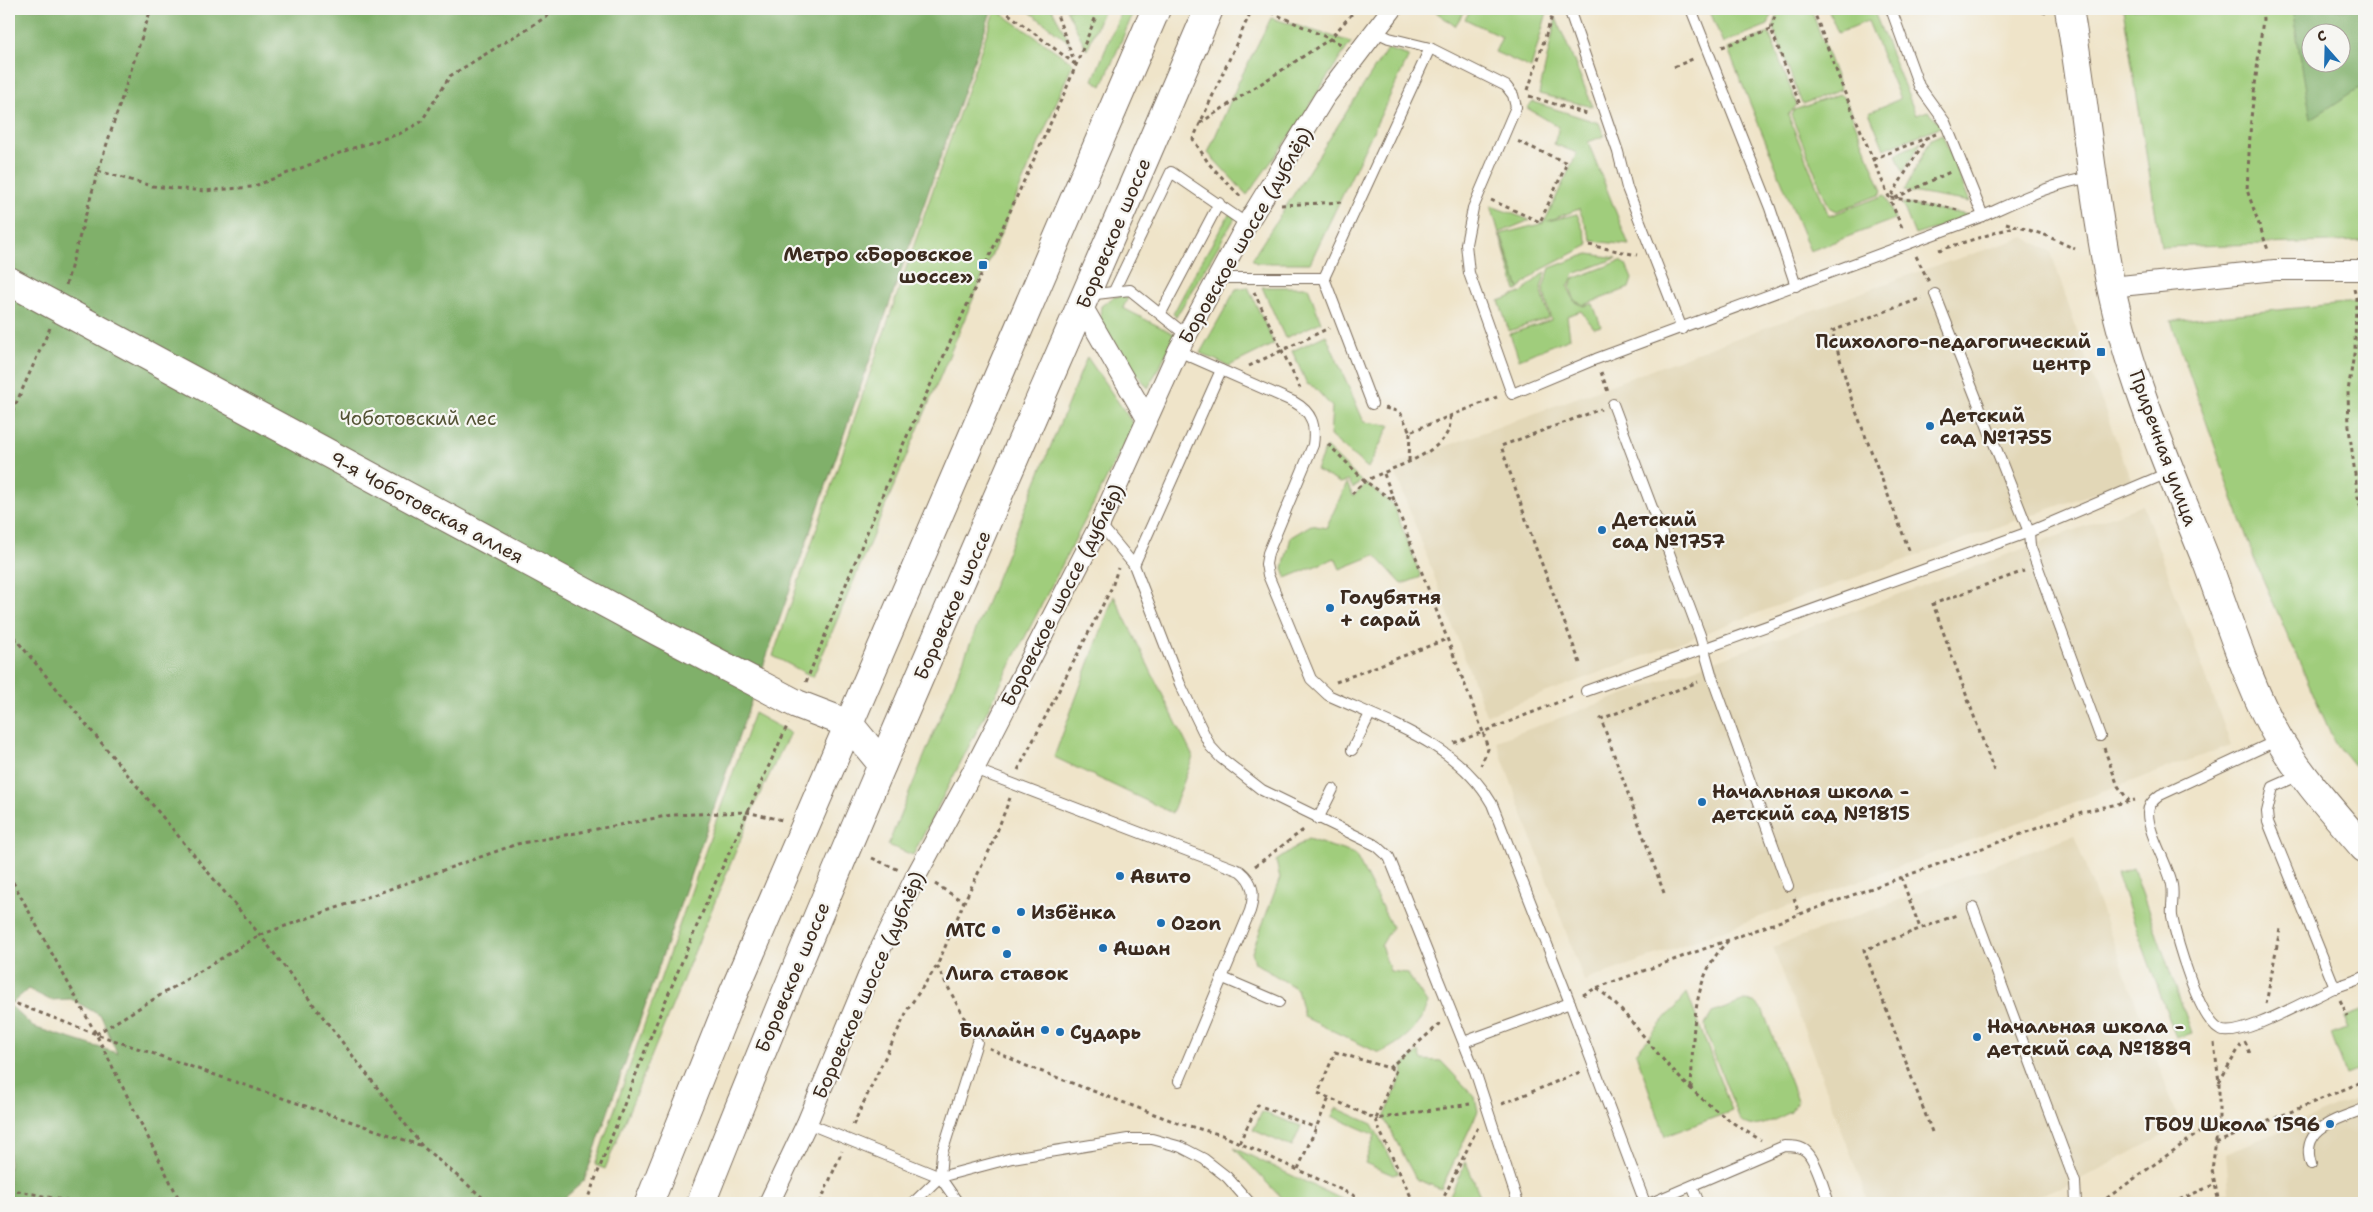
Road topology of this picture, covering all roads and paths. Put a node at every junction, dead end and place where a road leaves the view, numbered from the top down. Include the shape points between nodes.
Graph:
1 (151, 9) edge
2 (559, 9) edge
3 (1002, 9) edge
4 (1055, 9) edge
5 (1099, 9) edge
6 (1156, 9) edge
7 (1209, 9) edge
8 (1252, 9) edge
9 (1264, 9) edge
10 (1356, 9) edge
11 (1392, 9) edge
12 (1555, 9) edge
13 (1569, 9) edge
14 (1691, 9) edge
15 (1777, 9) edge
16 (1812, 9) edge
17 (1890, 9) edge
18 (2069, 9) edge
19 (2262, 9) edge
20 (1770, 29) junction
21 (1374, 31) junction
22 (1330, 39) junction
23 (1430, 48) junction
24 (1358, 52) junction
25 (1709, 53) junction
26 (1076, 64) junction
27 (1674, 67) dead end
28 (1800, 105) dead end
29 (1607, 120) junction
30 (1200, 124) junction
31 (1948, 129) junction
32 (1505, 136) junction
33 (1927, 137) junction
34 (1873, 159) junction
35 (1963, 166) junction
36 (98, 171) junction
37 (2093, 177) junction
38 (1479, 195) junction
39 (1892, 198) junction
40 (1359, 201) junction
41 (1219, 204) junction
42 (1253, 213) junction
43 (1983, 216) junction
44 (2017, 226) junction
45 (1908, 242) junction
46 (1589, 245) dead end
47 (2075, 249) dead end
48 (1935, 252) dead end
49 (1926, 255) dead end
50 (1917, 258) junction
51 (1654, 259) junction
52 (2275, 270) junction
53 (2356, 270) edge
54 (1216, 278) junction
55 (1247, 278) junction
56 (1324, 278) junction
57 (9, 281) edge
58 (1796, 286) junction
59 (2111, 287) junction
60 (1114, 291) junction
61 (1934, 294) junction
62 (1085, 301) junction
63 (58, 308) junction
64 (1160, 313) junction
65 (1341, 323) junction
66 (1682, 329) junction
67 (1182, 343) junction
68 (1282, 351) junction
69 (1596, 359) junction
70 (1226, 372) junction
71 (1512, 394) junction
72 (1372, 404) joint
73 (1613, 404) junction
74 (1303, 407) junction
75 (1450, 416) junction
76 (9, 419) edge
77 (1147, 419) junction
78 (1315, 432) junction
79 (1410, 432) junction
80 (1409, 462) junction
81 (2170, 472) junction
82 (1384, 474) junction
83 (1365, 481) junction
84 (1352, 494) dead end
85 (1396, 503) junction
86 (2364, 520) edge
87 (1100, 524) junction
88 (2029, 532) junction
89 (1909, 550) dead end
90 (1124, 551) junction
91 (1134, 565) junction
92 (2038, 566) junction
93 (9, 630) edge
94 (1447, 639) junction
95 (1703, 648) junction
96 (1580, 663) dead end
97 (1712, 677) junction
98 (1319, 689) junction
99 (1586, 691) joint
100 (797, 704) junction
101 (1370, 714) junction
102 (848, 724) junction
103 (1483, 732) junction
104 (2100, 736) joint
105 (2279, 739) junction
106 (1440, 749) junction
107 (1352, 750) dead end
108 (882, 764) junction
109 (974, 769) junction
110 (1994, 771) dead end
111 (2303, 774) junction
112 (1474, 778) junction
113 (1014, 784) junction
114 (1333, 790) dead end
115 (2154, 800) junction
116 (2129, 801) junction
117 (746, 812) junction
118 (1318, 819) junction
119 (777, 820) dead end
120 (2364, 848) edge
121 (872, 858) dead end
122 (903, 872) dead end
123 (9, 874) edge
124 (1245, 874) junction
125 (1901, 878) junction
126 (928, 880) dead end
127 (1788, 886) dead end
128 (1664, 893) dead end
129 (964, 902) junction
130 (1973, 908) joint
131 (1920, 929) junction
132 (2280, 929) dead end
133 (260, 935) junction
134 (1730, 939) junction
135 (937, 966) junction
136 (1222, 978) junction
137 (2364, 978) edge
138 (2335, 988) junction
139 (9, 1001) edge
140 (1279, 1002) dead end
141 (1570, 1003) junction
142 (1453, 1013) junction
143 (2262, 1021) junction
144 (2220, 1030) junction
145 (96, 1034) junction
146 (977, 1042) junction
147 (1464, 1042) junction
148 (1389, 1068) junction
149 (1180, 1081) dead end
150 (2364, 1081) edge
151 (2219, 1082) junction
152 (1691, 1088) junction
153 (1329, 1098) junction
154 (1484, 1101) junction
155 (2364, 1109) edge
156 (2219, 1118) junction
157 (1376, 1119) junction
158 (807, 1123) junction
159 (1316, 1128) junction
160 (1932, 1132) dead end
161 (847, 1138) junction
162 (1239, 1142) junction
163 (2216, 1144) junction
164 (422, 1146) junction
165 (1784, 1146) junction
166 (2310, 1164) dead end
167 (1298, 1169) junction
168 (940, 1177) junction
169 (2214, 1185) junction
170 (1692, 1186) junction
171 (9, 1189) edge
172 (77, 1203) edge
173 (181, 1203) edge
174 (489, 1203) edge
175 (586, 1203) edge
176 (649, 1203) edge
177 (701, 1203) edge
178 (769, 1203) edge
179 (820, 1203) edge
180 (913, 1203) edge
181 (958, 1203) edge
182 (1250, 1203) edge
183 (1370, 1203) edge
184 (1414, 1203) edge
185 (1518, 1203) edge
186 (1645, 1203) edge
187 (1651, 1203) edge
188 (1699, 1203) edge
189 (1829, 1203) edge
190 (2076, 1203) edge
191 (2100, 1203) edge
192 (2172, 1203) edge
193 (2219, 1203) edge

1 - 36 path
2 - 36 path via 450,76 421,122 399,134 350,149 252,187 204,191 152,186
3 - 26 path
4 - 26 path
5 - 26 path
6 - 102 main road
7 - 62 main road, Боровское шоссе
8 - 30 path
9 - 22 path
10 - 22 path
11 - 21 street, Боровское шоссе (дублёр)
12 - 29 path via 1526,96
13 - 29 lane
14 - 25 lane
15 - 20 path
16 - 34 path
17 - 31 lane via 1919,86
18 - 37 main road, Приречная улица
19 - 52 path via 2247,190
20 - 25 path
20 - 28 path
21 - 23 lane
21 - 24 street, Боровское шоссе (дублёр)
22 - 24 path
22 - 30 path
23 - 32 lane via 1506,86 1516,107
23 - 40 lane
24 - 42 street, Боровское шоссе (дублёр) via 1324,98
25 - 27 path
25 - 58 lane via 1770,208
26 - 100 path via 902,447
29 - 51 lane via 1627,188
30 - 42 path via 1193,139
31 - 33 path
31 - 35 lane
32 - 38 lane
32 - 38 path via 1567,163 1540,222
33 - 34 path
33 - 39 path
34 - 39 path
35 - 39 path
35 - 43 lane
36 - 63 path
37 - 43 lane via 2047,188
37 - 59 main road, Приречная улица
38 - 71 lane via 1468,226 1468,266
39 - 43 path
39 - 45 path
40 - 42 path
40 - 56 lane
41 - 42 lane
41 - 60 lane via 1171,172
41 - 64 lane
42 - 54 street, Боровское шоссе (дублёр)
43 - 44 path
43 - 45 lane
44 - 47 path
44 - 48 path
45 - 50 path
45 - 58 lane
46 - 51 path
49 - 50 path
50 - 61 path
51 - 66 lane
52 - 53 street
52 - 59 street
53 - 86 path via 2355,348 2348,391 2349,428
54 - 55 lane
54 - 67 street, Боровское шоссе (дублёр)
55 - 56 lane
55 - 68 path
56 - 65 lane
57 - 63 main road, 9-я Чоботовская аллея
58 - 66 lane
59 - 81 main road, Приречная улица
60 - 62 lane
60 - 64 lane via 1130,290
61 - 88 lane
61 - 89 path via 1832,331 1852,401
62 - 77 street
62 - 108 main road, Боровское шоссе
63 - 76 path
63 - 100 main road, 9-я Чоботовская аллея
64 - 67 lane
65 - 68 path
65 - 72 lane
66 - 69 lane
67 - 70 lane
67 - 77 street, Боровское шоссе (дублёр)
68 - 70 path
68 - 74 path via 1301,392
69 - 71 lane
69 - 73 path
70 - 74 lane
70 - 91 lane
71 - 75 path
72 - 79 path via 1400,412
73 - 95 lane
73 - 96 path via 1501,446
74 - 78 lane via 1313,420
75 - 79 path
75 - 80 path via 1449,432 1443,441
77 - 87 street, Боровское шоссе (дублёр)
78 - 83 path
78 - 98 lane via 1313,445 1266,564 1311,679
79 - 80 path
80 - 82 path
81 - 88 lane
81 - 105 main road, Приречная улица via 2238,646
82 - 83 path
82 - 85 path
83 - 84 path
83 - 85 path
85 - 94 path
87 - 90 lane
87 - 109 street, Боровское шоссе (дублёр)
88 - 92 lane via 2030,546
88 - 95 lane
90 - 91 lane
90 - 113 path via 1112,587 1029,746
91 - 118 lane via 1180,684 1210,746 1262,790
92 - 104 lane
92 - 110 path via 1933,604
93 - 133 path
94 - 98 path
94 - 103 path
95 - 97 lane
95 - 99 lane
97 - 127 lane
97 - 128 path via 1601,719
98 - 101 lane
99 - 103 path
100 - 102 main road, 9-я Чоботовская аллея
100 - 117 path
101 - 106 lane
101 - 107 lane
102 - 108 main road
102 - 176 main road via 727,1008
103 - 106 path
103 - 112 path via 1487,755
104 - 116 path via 2118,786
105 - 111 main road, Приречная улица
105 - 115 lane
106 - 112 lane
108 - 177 main road, Боровское шоссе via 776,1012
109 - 113 lane
109 - 158 street, Боровское шоссе (дублёр) via 874,962
111 - 120 main road, Приречная улица
111 - 138 lane via 2273,787 2268,822
112 - 141 lane via 1492,804
113 - 124 lane
113 - 129 path via 991,847
114 - 118 lane
115 - 116 path
115 - 144 lane via 2148,810 2148,818 2172,886 2172,914 2179,948 2202,1006 2212,1024
116 - 125 path via 2082,812
117 - 119 path via 772,816
117 - 133 path via 672,815 517,844
117 - 175 path via 648,1043
118 - 124 path
118 - 142 lane via 1377,846 1389,857
121 - 122 path
123 - 145 path
124 - 136 lane via 1254,899
125 - 131 path
125 - 134 path
126 - 129 path
129 - 135 path
130 - 131 path
130 - 190 lane via 2075,1182
131 - 160 path via 1864,950
132 - 143 path
133 - 145 path
133 - 164 path
134 - 152 path via 1716,953 1701,984 1695,1009
134 - 152 path via 1596,988 1615,1002
135 - 146 path
135 - 161 path via 909,1007
136 - 140 lane
136 - 149 lane
137 - 138 lane
138 - 143 lane
139 - 145 path
141 - 147 lane
141 - 186 lane
142 - 147 lane
142 - 148 path
143 - 144 lane via 2240,1030
143 - 151 path via 2244,1040
144 - 151 path via 2214,1041
145 - 164 path
145 - 173 path
146 - 162 path via 1024,1065 1178,1123
146 - 168 lane via 942,1153
147 - 154 lane
148 - 153 path via 1335,1052 1318,1093
148 - 157 path via 1396,1070
150 - 163 path
151 - 156 path
152 - 165 path via 1733,1125 1767,1144
153 - 157 path
153 - 159 path
154 - 157 path
154 - 185 lane
155 - 166 lane via 2336,1120 2313,1136 2307,1153
156 - 163 path
156 - 191 path
157 - 184 path
158 - 161 lane
158 - 178 street, Боровское шоссе (дублёр)
159 - 162 path via 1258,1105
159 - 167 path
161 - 168 lane
161 - 179 path
162 - 167 path
163 - 169 path via 2212,1170
164 - 174 path
165 - 170 lane
165 - 189 lane via 1796,1146 1806,1151
167 - 183 path
168 - 180 lane
168 - 181 lane
168 - 182 lane via 1012,1158 1152,1139 1181,1147 1204,1159 1227,1177
169 - 192 path
169 - 193 path
170 - 187 lane
170 - 188 lane
171 - 172 path

